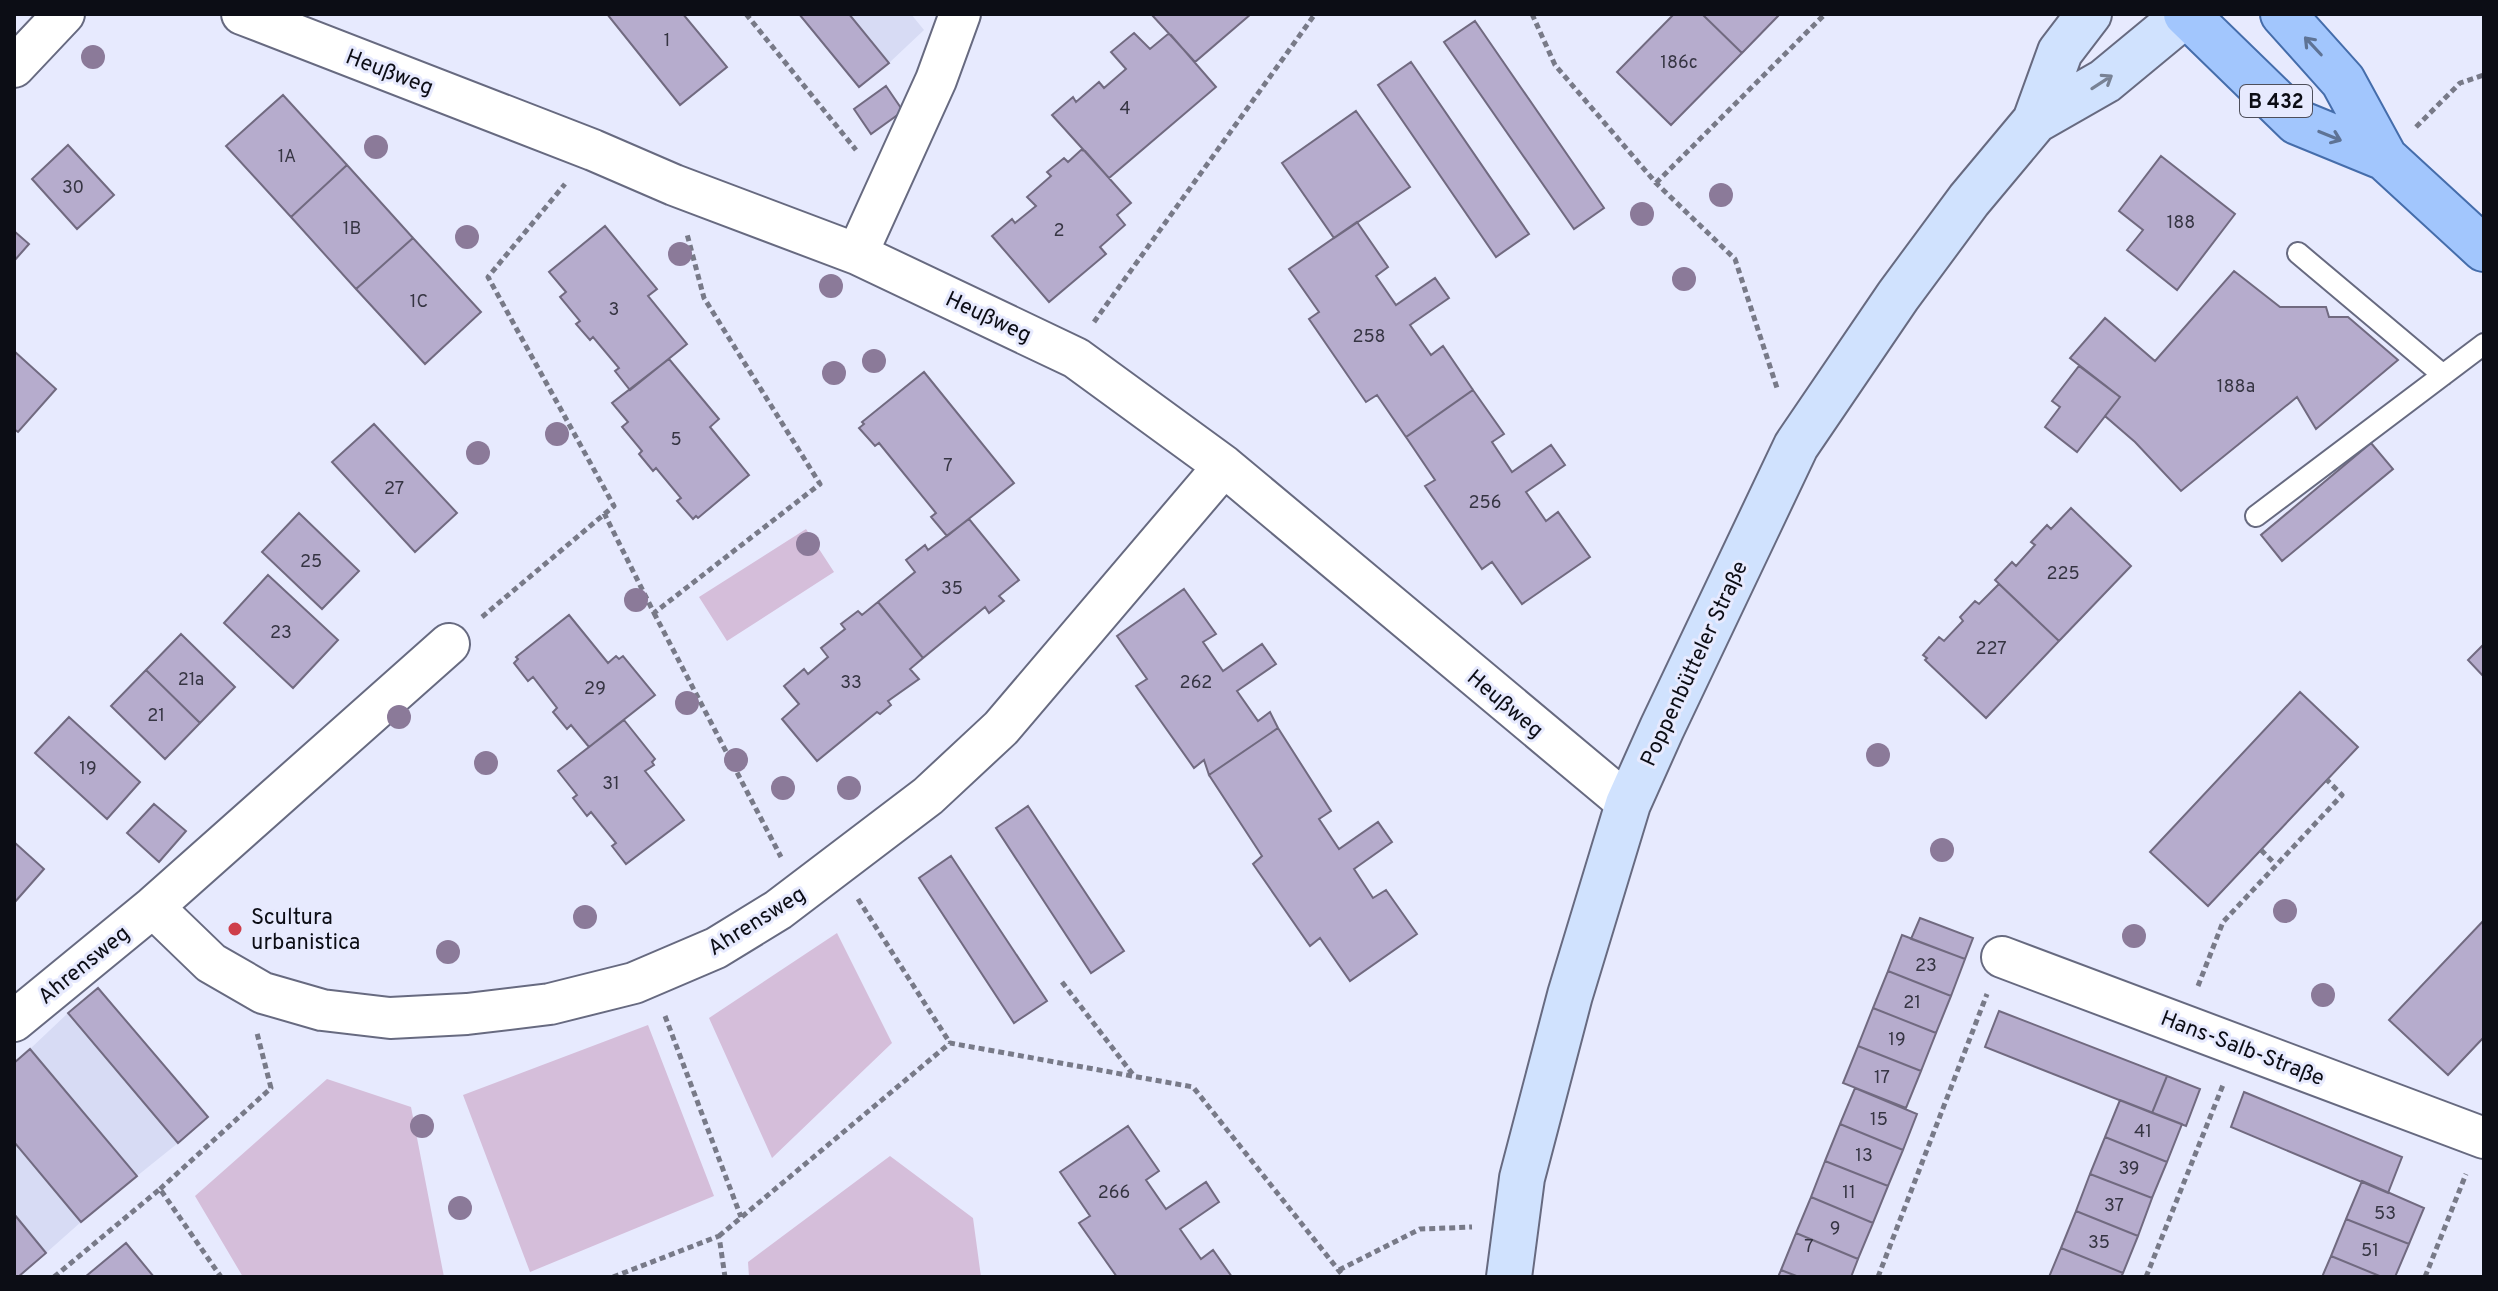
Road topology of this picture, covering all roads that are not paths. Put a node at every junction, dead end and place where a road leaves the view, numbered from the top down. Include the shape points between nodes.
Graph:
1 (64, 14) edge
2 (242, 14) edge
3 (960, 14) edge
4 (2089, 14) edge
5 (2186, 14) edge
6 (2283, 14) edge
7 (14, 67) edge
8 (2035, 121) junction
9 (2385, 158) junction
10 (2484, 249) edge
11 (2298, 253) dead end
12 (857, 254) junction
13 (2484, 344) edge
14 (2443, 375) junction
15 (1224, 466) junction
16 (2256, 516) dead end
17 (449, 644) road end
18 (1628, 804) junction
19 (153, 907) junction
20 (2002, 957) road end
21 (14, 1021) edge
22 (2482, 1137) edge
23 (1509, 1277) edge

1 - 7 street
2 - 12 street, Heußweg
3 - 12 street
4 - 8 main road, Poppenbütteler Straße via 2060,52
8 -> 5 main road, Poppenbütteler Straße via 2105,81
5 -> 9 main road, B 432 via 2297,122
9 -> 6 main road, B 432 via 2343,81
8 - 18 main road, Poppenbütteler Straße via 1907,283 1796,446
9 - 10 main road, B 432
11 - 14 lane
12 - 15 street, Heußweg via 1070,355
13 - 14 lane
14 - 16 lane
15 - 18 street, Heußweg
15 - 19 street, Ahrensweg via 1001,728 928,796 778,910 716,948 634,983 550,1004 467,1014 390,1018 322,1010 263,993 211,963
17 - 19 street, Ahrensweg
18 - 23 main road, Poppenbütteler Straße via 1522,1178
19 - 21 street, Ahrensweg
20 - 22 street, Hans-Salb-Straße

